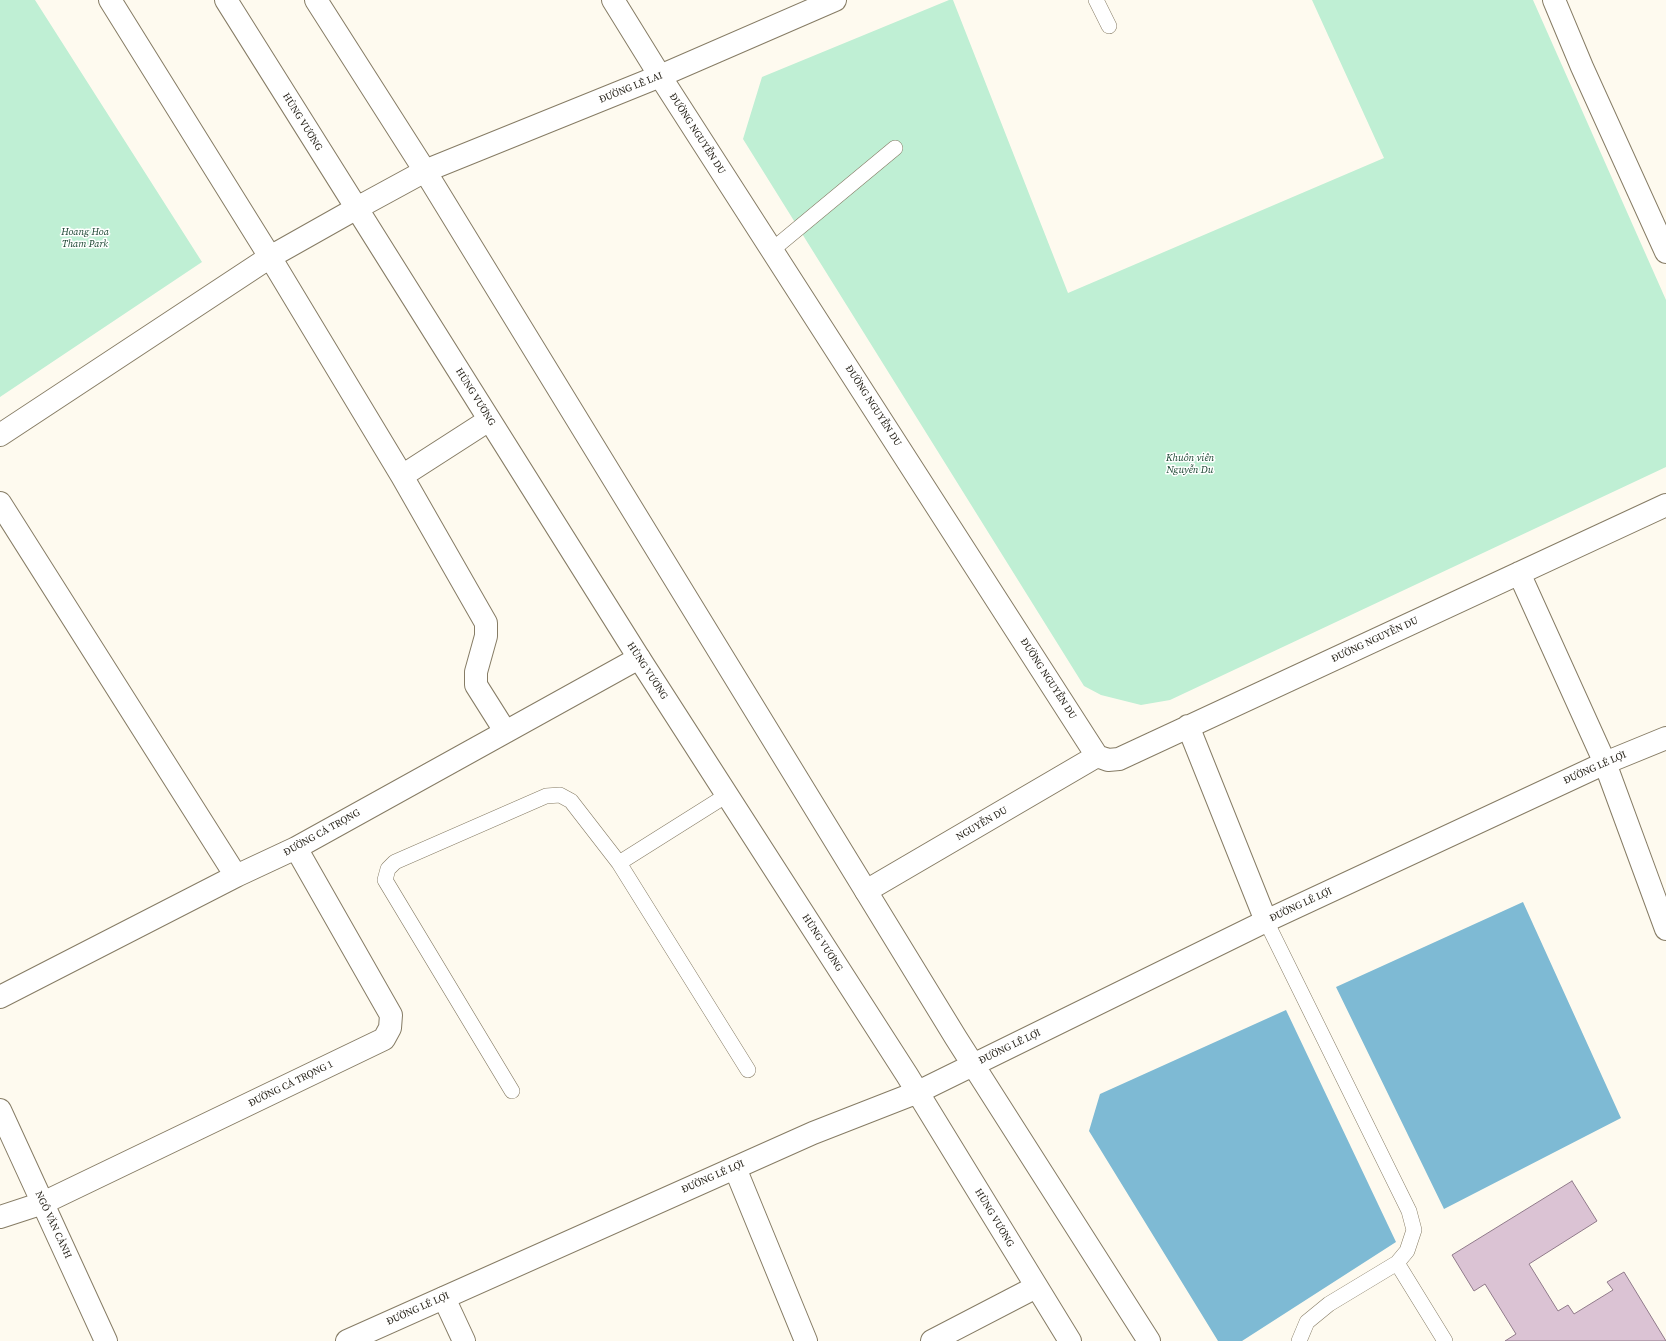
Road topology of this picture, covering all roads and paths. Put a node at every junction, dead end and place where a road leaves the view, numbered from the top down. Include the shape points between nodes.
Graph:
1 (110, 0) edge
2 (226, 0) edge
3 (316, 0) edge
4 (613, 0) edge
5 (1096, 0) edge
6 (1554, 0) edge
7 (829, 1) edge
8 (1109, 26) dead end
9 (660, 76) junction
10 (895, 148) dead end
11 (425, 171) junction
12 (356, 208) junction
13 (772, 250) junction
14 (1666, 252) edge
15 (270, 257) junction
16 (489, 420) junction
17 (0, 435) edge
18 (402, 476) junction
19 (0, 503) edge
20 (1666, 505) edge
21 (1520, 573) junction
22 (639, 658) junction
23 (1188, 726) junction
24 (505, 731) junction
25 (1666, 738) edge
26 (1097, 756) junction
27 (1605, 763) junction
28 (727, 795) junction
29 (296, 848) junction
30 (619, 862) junction
31 (236, 876) junction
32 (866, 891) junction
33 (1266, 921) junction
34 (1666, 929) edge
35 (0, 997) edge
36 (974, 1065) junction
37 (748, 1070) dead end
38 (512, 1091) dead end
39 (918, 1092) junction
40 (0, 1110) edge
41 (735, 1168) junction
42 (43, 1203) junction
43 (0, 1217) edge
44 (1397, 1263) junction
45 (1036, 1287) junction
46 (444, 1298) junction
47 (106, 1341) edge
48 (347, 1341) edge
49 (464, 1341) edge
50 (806, 1341) edge
51 (932, 1341) edge
52 (1070, 1341) edge
53 (1150, 1341) edge
54 (1299, 1341) edge
55 (1445, 1341) edge

1 - 15 street
2 - 12 street, HÙNG VƯƠNG
3 - 11 street
4 - 9 street, ĐƯỜNG NGUYỄN DU
5 - 8 lane
6 - 14 street
7 - 9 street, ĐƯỜNG LÊ LAI
9 - 11 street, ĐƯỜNG LÊ LAI
9 - 13 street, ĐƯỜNG NGUYỄN DU
10 - 13 lane
11 - 12 street, ĐƯỜNG LÊ LAI
11 - 32 street
12 - 15 street, ĐƯỜNG LÊ LAI
12 - 16 street, HÙNG VƯƠNG
13 - 26 street, ĐƯỜNG NGUYỄN DU
15 - 17 street, ĐƯỜNG LÊ LAI
15 - 18 street
16 - 18 street
16 - 22 street, HÙNG VƯƠNG
18 - 24 street via 486,623 486,636 476,672 476,685
19 - 31 street
20 - 21 street, ĐƯỜNG NGUYỄN DU
21 - 23 street, ĐƯỜNG NGUYỄN DU
21 - 27 street
22 - 24 street, ĐƯỜNG CẢ TRỌNG
22 - 28 street, HÙNG VƯƠNG
23 - 26 street, ĐƯỜNG NGUYỄN DU via 1119,759 1108,760
23 - 33 street
24 - 29 street, ĐƯỜNG CẢ TRỌNG
25 - 27 street, ĐƯỜNG LÊ LỢI
26 - 32 street, NGUYỄN DU
27 - 33 street, ĐƯỜNG LÊ LỢI
27 - 34 street
28 - 30 lane
28 - 39 street, HÙNG VƯƠNG
29 - 31 street, ĐƯỜNG CẢ TRỌNG
29 - 42 street, ĐƯỜNG CẢ TRỌNG 1 via 390,1015 390,1028 384,1039
30 - 37 lane
30 - 38 lane via 571,800 560,795 546,796 395,862 388,868 386,880 391,892
31 - 35 street, ĐƯỜNG CẢ TRỌNG
32 - 36 street
33 - 36 street, ĐƯỜNG LÊ LỢI
33 - 44 lane via 1409,1211 1414,1230 1407,1251
36 - 39 street, ĐƯỜNG LÊ LỢI
36 - 53 street
39 - 41 street, ĐƯỜNG LÊ LỢI via 813,1133
39 - 45 street, HÙNG VƯƠNG
40 - 42 street, NGÔ VĂN CẢNH
41 - 46 street, ĐƯỜNG LÊ LỢI
41 - 50 street
42 - 43 street, ĐƯỜNG CẢ TRỌNG 1
42 - 47 street, NGÔ VĂN CẢNH
44 - 54 lane via 1329,1304 1307,1322
44 - 55 lane
45 - 51 street
45 - 52 street, HÙNG VƯƠNG
46 - 48 street, ĐƯỜNG LÊ LỢI
46 - 49 street

